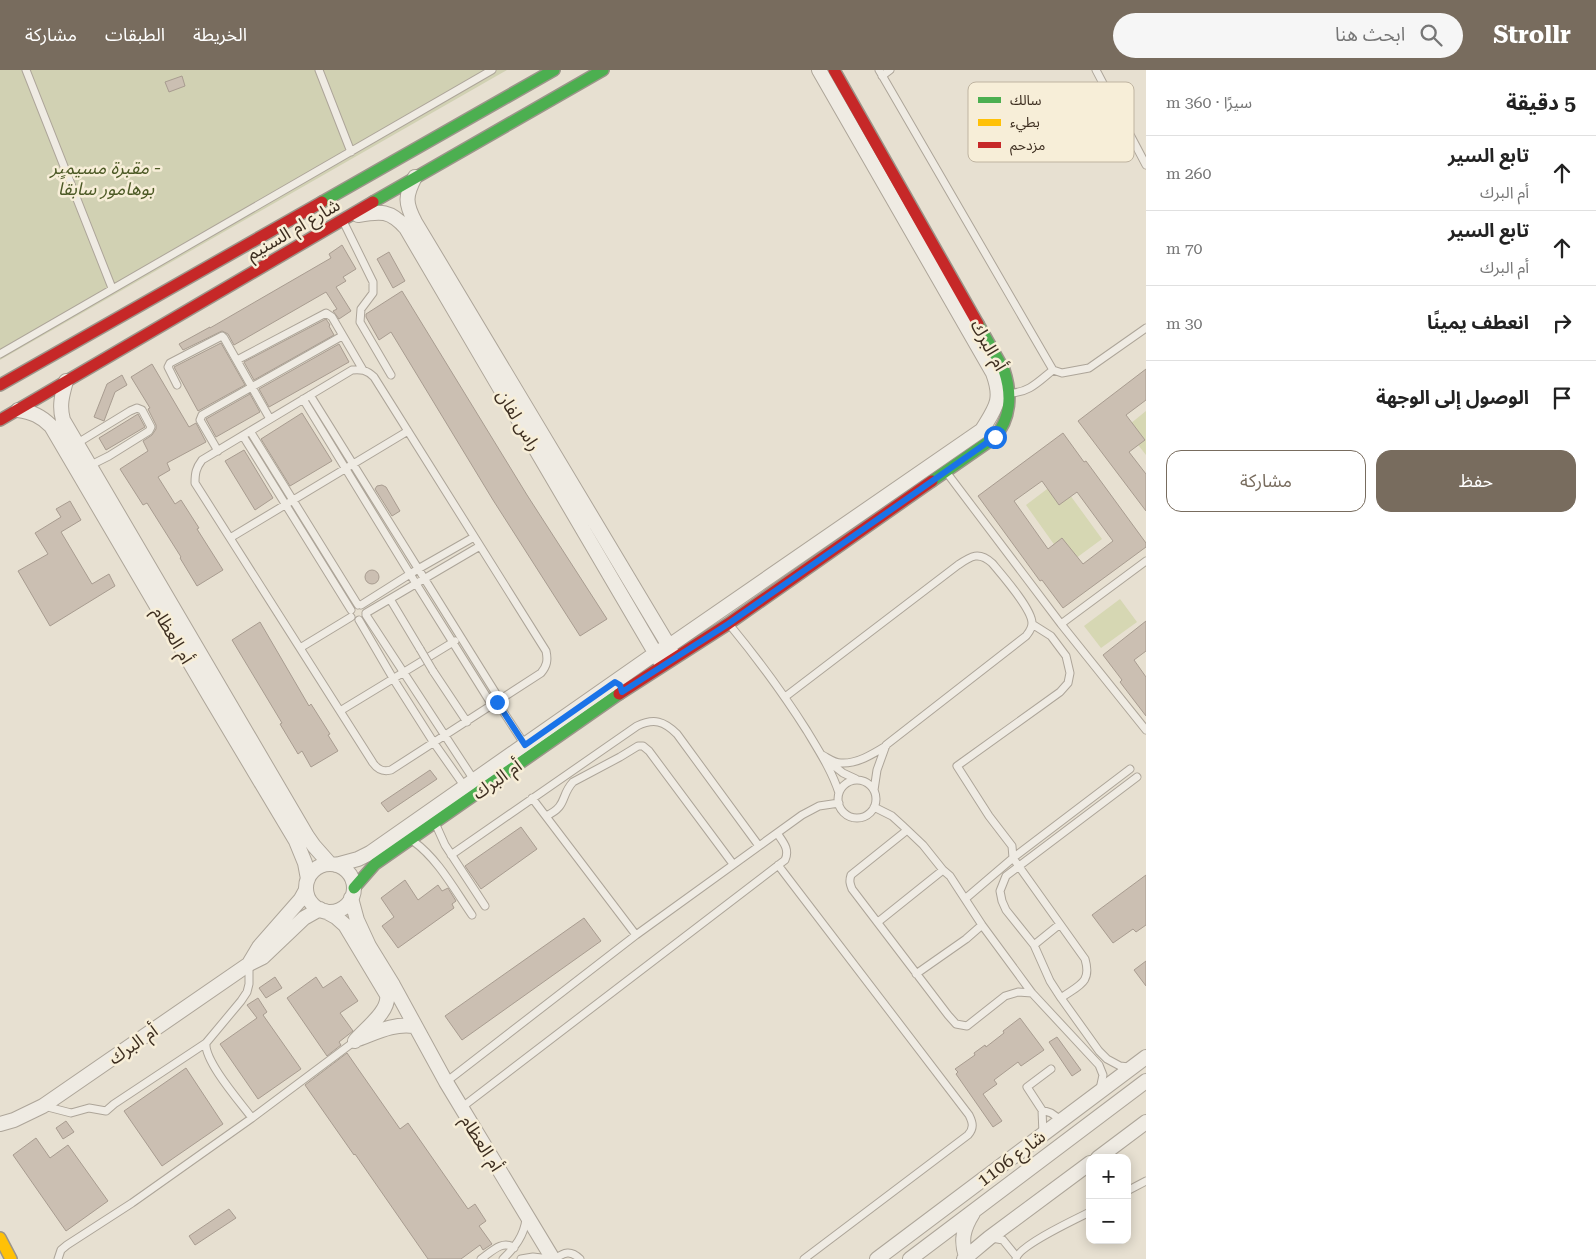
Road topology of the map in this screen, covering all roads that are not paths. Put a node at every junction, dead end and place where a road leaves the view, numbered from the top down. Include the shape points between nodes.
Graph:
1 (26, 70) edge
2 (318, 70) edge
3 (492, 70) edge
4 (554, 70) edge
5 (603, 70) edge
6 (819, 70) edge
7 (834, 70) edge
8 (890, 70) edge
9 (1096, 70) edge
10 (880, 73) edge
11 (1102, 82) edge
12 (1134, 142) edge
13 (351, 152) junction
14 (1146, 165) edge
15 (416, 177) junction
16 (346, 218) junction
17 (112, 288) junction
18 (1146, 328) edge
19 (342, 336) junction
20 (0, 354) edge
21 (237, 360) junction
22 (364, 370) junction
23 (1053, 370) junction
24 (391, 375) dead end
25 (66, 381) junction
26 (0, 384) edge
27 (177, 384) dead end
28 (252, 387) junction
29 (1010, 393) junction
30 (310, 395) junction
31 (303, 399) junction
32 (18, 410) junction
33 (270, 419) junction
34 (0, 420) edge
35 (250, 431) junction
36 (408, 431) junction
37 (243, 436) junction
38 (71, 447) junction
39 (218, 451) junction
40 (354, 464) junction
41 (84, 469) junction
42 (347, 469) junction
43 (946, 472) junction
44 (293, 500) junction
45 (285, 506) junction
46 (474, 537) junction
47 (230, 538) junction
48 (480, 546) junction
49 (1146, 561) edge
50 (418, 568) junction
51 (410, 574) junction
52 (424, 579) junction
53 (416, 583) junction
54 (390, 599) junction
55 (360, 605) junction
56 (366, 614) junction
57 (354, 616) junction
58 (728, 624) junction
59 (1032, 624) junction
60 (1061, 624) junction
61 (461, 638) junction
62 (453, 643) junction
63 (669, 646) junction
64 (300, 648) junction
65 (656, 653) junction
66 (668, 663) junction
67 (404, 673) junction
68 (394, 680) junction
69 (618, 687) junction
70 (216, 694) junction
71 (786, 697) junction
72 (496, 702) junction
73 (340, 711) junction
74 (467, 722) junction
75 (1146, 730) edge
76 (445, 736) junction
77 (434, 743) junction
78 (525, 745) junction
79 (886, 746) junction
80 (821, 754) junction
81 (1130, 769) dead end
82 (1137, 777) dead end
83 (856, 779) junction
84 (469, 783) junction
85 (874, 790) junction
86 (839, 793) junction
87 (532, 798) junction
88 (839, 803) junction
89 (874, 807) junction
90 (546, 816) junction
91 (434, 823) junction
92 (906, 830) junction
93 (777, 833) junction
94 (411, 840) junction
95 (759, 846) junction
96 (451, 855) junction
97 (1013, 858) junction
98 (333, 864) junction
99 (733, 864) junction
100 (778, 865) junction
101 (1019, 866) junction
102 (943, 870) junction
103 (307, 885) junction
104 (352, 893) junction
105 (965, 899) junction
106 (485, 906) dead end
107 (323, 910) junction
108 (472, 915) dead end
109 (878, 922) junction
110 (1060, 924) junction
111 (982, 925) junction
112 (636, 935) junction
113 (1034, 945) junction
114 (249, 964) junction
115 (916, 974) junction
116 (1032, 993) junction
117 (1061, 998) junction
118 (414, 1026) junction
119 (355, 1041) junction
120 (206, 1043) junction
121 (1146, 1057) edge
122 (1051, 1068) dead end
123 (1132, 1068) junction
124 (1146, 1081) edge
125 (446, 1082) junction
126 (1100, 1091) junction
127 (44, 1106) junction
128 (461, 1109) junction
129 (1042, 1110) junction
130 (252, 1118) junction
131 (14, 1120) junction
132 (1061, 1120) junction
133 (1146, 1122) edge
134 (0, 1124) edge
135 (0, 1132) edge
136 (1042, 1134) junction
137 (1103, 1154) edge
138 (1086, 1167) edge
139 (1146, 1181) edge
140 (1131, 1189) edge
141 (975, 1210) junction
142 (1086, 1214) edge
143 (527, 1215) junction
144 (0, 1238) edge
145 (989, 1238) junction
146 (514, 1248) junction
147 (1016, 1257) edge
148 (966, 1258) edge
149 (11, 1259) edge
150 (58, 1259) edge
151 (481, 1259) edge
152 (504, 1259) edge
153 (521, 1259) edge
154 (553, 1259) edge
155 (580, 1259) edge
156 (804, 1259) edge
157 (877, 1259) edge
158 (910, 1259) edge

1 - 17 lane
2 - 13 lane
3 - 13 lane
4 - 26 main road, شارع ام السنيم
5 - 15 main road, شارع ام السنيم
6 - 63 street, أم البرك via 993,373 997,384 997,404 982,430
7 - 29 main road, أم البرك via 999,360 1007,376
8 - 10 lane
9 - 11 lane
10 - 23 lane
12 - 14 lane
13 - 17 lane
15 - 16 main road, شارع ام السنيم
15 - 63 street, راس لفان via 408,192 409,211
16 - 24 lane via 373,282 373,293 361,309 360,322
16 - 25 main road, شارع ام السنيم
16 - 65 street, راس لفان via 373,212 386,213 397,218 406,228
17 - 20 lane
18 - 23 lane via 1088,368 1062,373
19 - 21 lane via 332,317 323,314
19 - 22 lane
19 - 28 lane
21 - 27 lane via 220,336 170,363 168,367
21 - 28 lane
22 - 30 lane via 352,370
22 - 36 lane via 374,377
23 - 29 lane via 1021,393
25 - 32 main road, شارع ام السنيم
25 - 38 street, أم العظام via 60,411
28 - 33 lane
28 - 39 lane via 200,416
29 - 43 main road, أم البرك via 1008,413 995,437
30 - 31 lane
30 - 40 lane
31 - 33 lane
31 - 42 lane
32 - 34 main road, شارع ام السنيم
32 - 38 street, أم العظام via 32,412 44,419
33 - 35 lane
35 - 37 lane
35 - 44 lane
36 - 40 lane
36 - 46 lane
37 - 39 lane
37 - 45 lane
38 - 41 street, أم العظام
38 - 41 lane via 137,408 149,421 149,431
39 - 47 lane via 197,466 195,483
40 - 42 lane
40 - 50 lane
41 - 70 street, أم العظام
42 - 44 lane
42 - 51 lane
43 - 58 main road, أم البرك
43 - 60 lane
44 - 45 lane
44 - 55 lane
45 - 47 lane
45 - 57 lane
46 - 48 lane
46 - 50 lane
47 - 64 lane
48 - 52 lane
48 - 72 lane via 547,657 541,673
49 - 60 lane
50 - 51 lane
50 - 52 lane
51 - 53 lane
51 - 55 lane
52 - 53 lane
52 - 61 lane
53 - 54 lane
53 - 62 lane
54 - 56 lane
54 - 74 lane, bridge
55 - 56 lane
55 - 57 lane via 354,606
56 - 57 lane via 363,619
56 - 67 lane
57 - 64 lane
57 - 68 lane
58 - 66 main road, أم البرك
58 - 71 lane
59 - 71 lane via 1030,614 992,563 979,555 970,557
59 - 79 lane via 1026,636
59 - 97 lane via 1051,636 1066,656 1070,673 1068,683 957,766 1012,846
60 - 75 lane
61 - 62 lane
61 - 72 lane
62 - 67 lane
62 - 72 lane
63 - 65 street, أم البرك
63 - 66 street, راس لفان
64 - 73 lane
65 - 66 street, راس لفان
65 - 69 street, أم البرك
66 - 69 main road, أم البرك
67 - 68 lane
67 - 76 lane
68 - 73 lane
68 - 77 lane
69 - 78 street, أم البرك
69 - 91 main road, أم البرك
70 - 98 street, أم العظام via 307,836
70 - 103 street, أم العظام via 296,841 305,864
71 - 80 lane
72 - 74 lane
72 - 78 lane
73 - 77 lane via 380,771 392,770
74 - 76 lane
76 - 77 lane
76 - 84 lane
77 - 84 lane
78 - 84 street, أم البرك
79 - 80 lane via 870,756 842,763
79 - 85 lane
80 - 83 lane via 843,773
80 - 86 lane
81 - 97 lane
82 - 101 lane
83 - 85 lane via 868,783
83 - 86 lane via 845,784
84 - 98 street, أم البرك via 370,853
85 - 89 lane
86 - 88 lane
87 - 90 lane
87 - 95 lane via 636,726 655,722 670,727 677,734
87 - 96 lane
88 - 89 lane via 844,813 852,817 866,816
88 - 93 lane via 819,806
89 - 92 lane via 892,816
90 - 99 lane via 559,808 573,782 643,746
90 - 112 lane
91 - 94 main road, أم البرك
91 - 96 lane
92 - 102 lane
92 - 109 lane via 849,880 852,889
93 - 95 lane
93 - 100 lane via 787,852
94 - 104 main road, أم البرك via 375,864
94 - 108 lane via 434,860
95 - 99 lane
96 - 106 lane
97 - 101 lane
97 - 105 lane
98 - 103 street via 317,868 311,873
98 - 104 street via 346,870 352,878
99 - 112 lane
100 - 128 lane
100 - 156 lane via 968,1115 972,1126 968,1135
101 - 110 lane
101 - 113 lane via 1006,876 1000,891 1006,910
102 - 105 lane
102 - 109 lane
103 - 107 street via 312,904
103 - 114 street, أم البرك via 301,899 259,947
104 - 107 street via 348,904 337,910
104 - 118 street, أم العظام via 357,920 369,946
105 - 111 lane
107 - 114 street, أم البرك via 304,918 263,957
107 - 119 street via 345,925 387,994 385,1008
109 - 115 lane
110 - 113 lane
110 - 117 lane via 1085,959 1088,970 1083,982
111 - 115 lane
111 - 116 lane
112 - 125 lane
113 - 117 lane
114 - 120 lane via 247,992
114 - 127 street, أم البرك
115 - 116 lane via 948,1015 960,1025 967,1026 1005,996 1018,992
116 - 126 lane via 1100,1065 1103,1075
117 - 123 lane via 1107,1059
118 - 119 street via 403,1024
118 - 125 street, أم العظام
119 - 130 lane
120 - 127 lane via 106,1111 89,1108 71,1113
120 - 130 lane via 210,1061
121 - 123 street, شارع 1106
122 - 129 lane via 1027,1087
123 - 126 street, شارع 1106
124 - 141 street, شارع 1106
125 - 128 street, أم العظام
126 - 132 street, شارع 1106
127 - 131 street, أم البرك
128 - 143 street, أم العظام
129 - 132 lane
129 - 136 lane
130 - 150 lane via 67,1245
131 - 134 street, أم البرك
131 - 135 street, أم البرك
132 - 136 street, شارع 1106
133 - 137 street
136 - 157 street, شارع 1106
138 - 145 street
139 - 140 lane
141 - 148 street via 962,1243
141 - 158 street, شارع 1106
142 - 147 lane via 1021,1250
143 - 146 lane via 523,1233
143 - 154 street, أم العظام
144 - 149 main road
145 - 147 lane via 1004,1240
145 - 148 street
146 - 151 lane via 503,1244
146 - 152 lane
153 - 154 lane
154 - 155 lane via 568,1252

